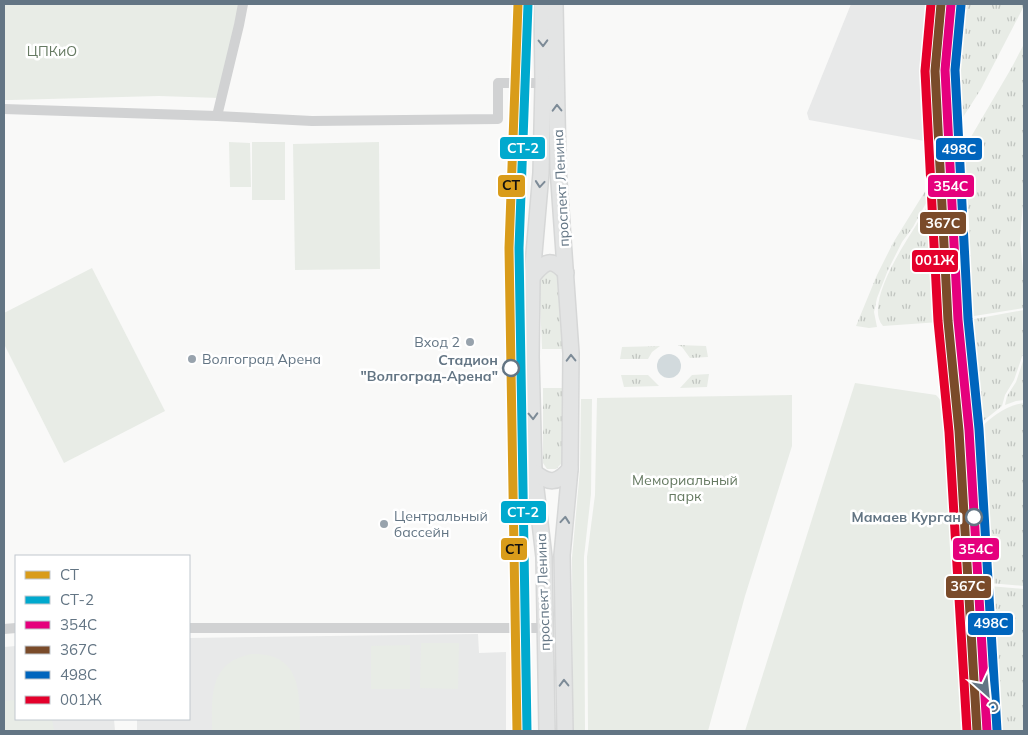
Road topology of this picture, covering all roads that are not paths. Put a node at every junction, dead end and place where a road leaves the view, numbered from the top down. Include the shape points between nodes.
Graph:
1 (243, 4) edge
2 (542, 4) edge
3 (555, 4) edge
4 (543, 83) junction
5 (4, 109) edge
6 (217, 116) junction
7 (566, 273) junction
8 (532, 277) junction
9 (570, 469) junction
10 (534, 472) junction
11 (190, 628) edge
12 (545, 628) junction
13 (547, 731) edge
14 (565, 731) edge

1 - 6 street
2 -> 4 main road, проспект Ленина
7 -> 3 main road, проспект Ленина via 558,168
4 - 6 street via 498,83 498,118 312,121
4 -> 8 main road, проспект Ленина via 541,173
5 - 6 street
7 - 8 main road via 550,262
9 -> 7 main road, проспект Ленина via 571,353
8 -> 10 main road, проспект Ленина
9 - 10 main road via 552,482
14 -> 9 main road, проспект Ленина via 562,555
10 - 12 main road, проспект Ленина via 544,557
11 - 12 street
12 - 13 main road, проспект Ленина

